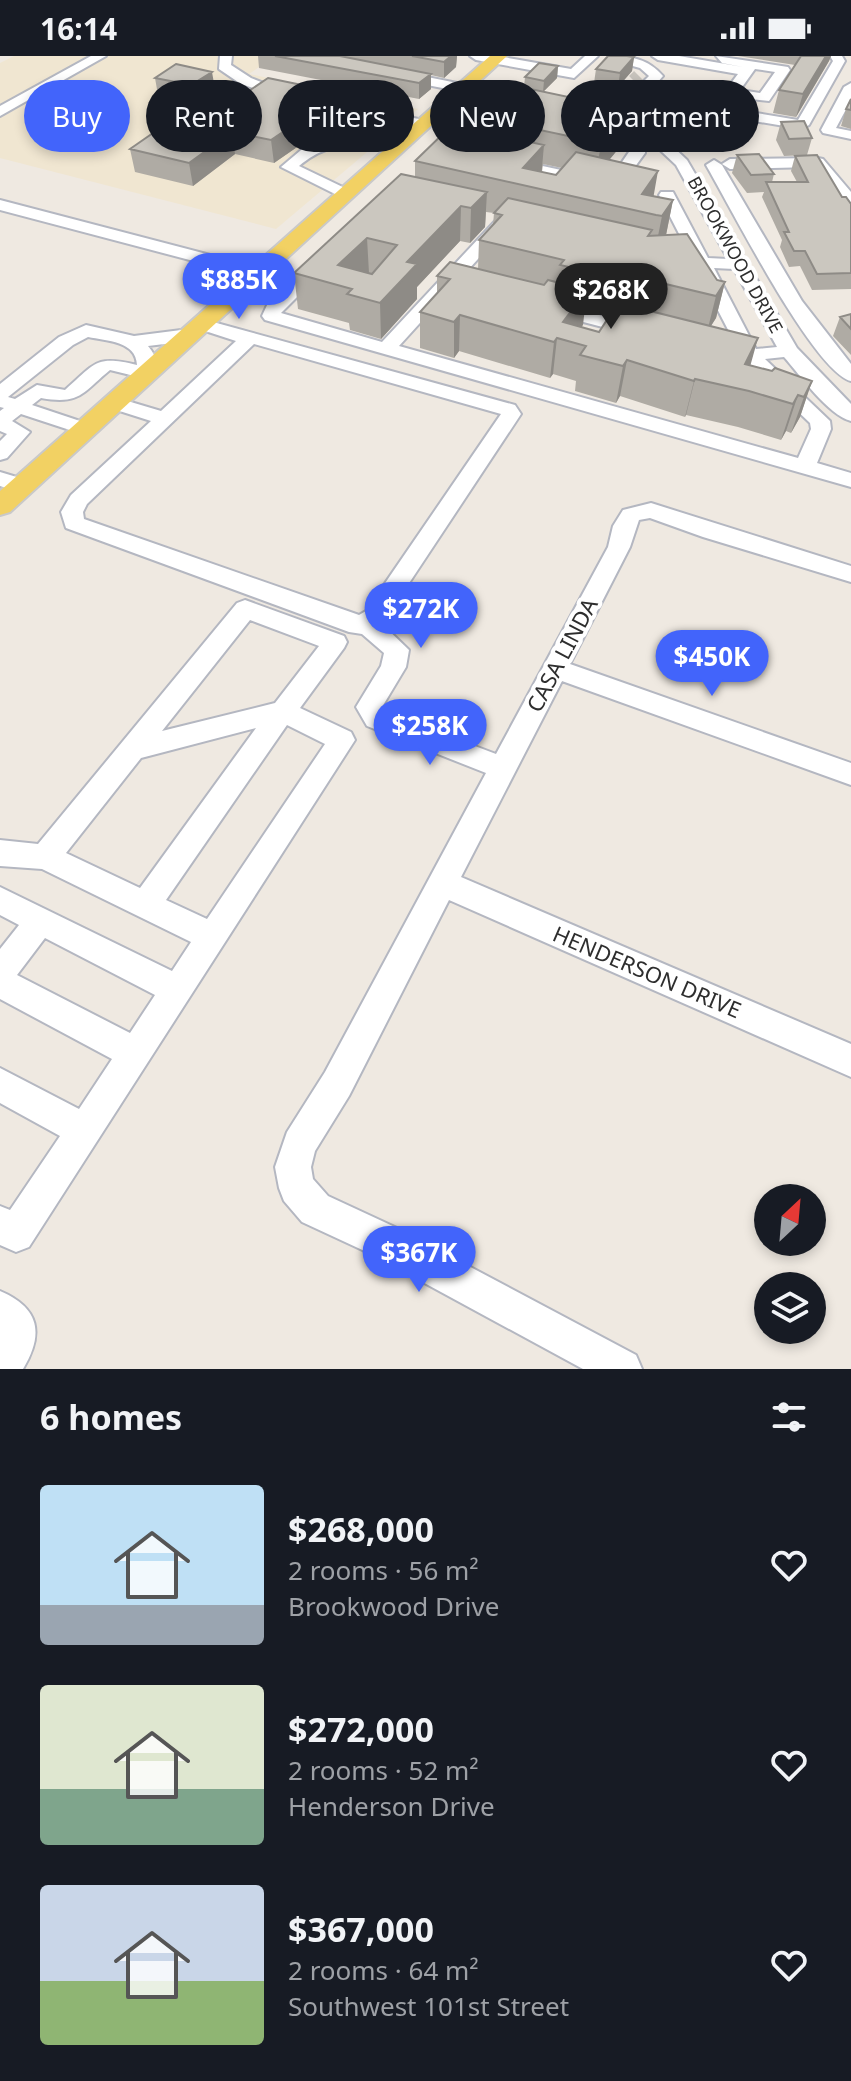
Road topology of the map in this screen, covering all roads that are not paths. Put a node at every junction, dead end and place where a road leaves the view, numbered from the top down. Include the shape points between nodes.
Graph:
1 (100, 56) edge
2 (226, 56) edge
3 (562, 56) edge
4 (592, 56) edge
5 (614, 56) edge
6 (658, 56) edge
7 (722, 56) edge
8 (836, 56) edge
9 (749, 68) junction
10 (548, 69) junction
11 (385, 73) edge
12 (492, 74) edge
13 (638, 80) edge
14 (740, 80) edge
15 (851, 87) edge
16 (278, 95) edge
17 (759, 97) edge
18 (0, 112) edge
19 (759, 118) edge
20 (414, 122) edge
21 (423, 124) junction
22 (414, 132) edge
23 (851, 135) edge
24 (307, 152) edge
25 (392, 152) edge
26 (638, 152) edge
27 (668, 152) edge
28 (489, 159) edge
29 (714, 165) junction
30 (685, 167) junction
31 (613, 187) junction
32 (651, 193) junction
33 (345, 194) junction
34 (703, 197) junction
35 (851, 202) edge
36 (0, 205) edge
37 (502, 224) edge
38 (338, 247) edge
39 (660, 260) edge
40 (704, 264) junction
41 (740, 264) junction
42 (258, 273) junction
43 (446, 282) junction
44 (475, 289) edge
45 (533, 304) edge
46 (195, 330) junction
47 (664, 337) edge
48 (249, 339) junction
49 (134, 342) junction
50 (694, 344) edge
51 (385, 350) junction
52 (789, 351) junction
53 (750, 355) junction
54 (147, 373) junction
55 (851, 375) edge
56 (6, 400) edge
57 (114, 403) junction
58 (851, 415) edge
59 (163, 418) junction
60 (0, 422) edge
61 (85, 429) junction
62 (0, 453) edge
63 (804, 468) junction
64 (851, 480) edge
65 (7, 493) edge
66 (851, 574) edge
67 (364, 622) junction
68 (556, 669) junction
69 (283, 711) junction
70 (132, 749) junction
71 (502, 768) junction
72 (851, 774) edge
73 (0, 853) edge
74 (45, 857) junction
75 (443, 883) junction
76 (0, 900) edge
77 (145, 905) junction
78 (41, 920) junction
79 (212, 937) junction
80 (0, 973) edge
81 (0, 983) edge
82 (177, 990) junction
83 (136, 1054) junction
84 (851, 1061) edge
85 (0, 1085) edge
86 (85, 1131) junction
87 (0, 1224) edge
88 (0, 1310) edge
89 (1, 1369) edge
90 (622, 1369) edge

1 - 18 street
2 - 16 street via 224,66 257,92
3 - 10 street
4 - 10 street via 569,79
5 - 13 street
6 - 9 street
7 - 9 street
8 - 19 street via 839,61 802,125
9 - 14 street
9 - 17 street via 783,70 764,98
10 - 12 street
11 - 12 street
12 - 21 main road
15 - 23 street via 828,130
20 - 21 street
21 - 22 main road
24 - 33 street via 289,167
25 - 33 main road
26 - 31 street
27 - 30 street, BROOKWOOD DRIVE
28 - 31 street
29 - 30 street
29 - 35 street via 818,162
29 - 55 street via 791,296
30 - 34 street, BROOKWOOD DRIVE
31 - 32 street
32 - 34 street
32 - 40 street
33 - 42 main road
34 - 41 street, BROOKWOOD DRIVE
36 - 42 street
37 - 43 street
38 - 51 street via 274,307 271,316
39 - 40 street
40 - 41 street
40 - 53 street
41 - 52 street, BROOKWOOD DRIVE
42 - 46 main road
43 - 44 street
43 - 51 street
45 - 47 street
46 - 48 street
46 - 49 street
46 - 54 main road
48 - 59 street
48 - 67 street via 511,414 375,617
49 - 54 street via 146,355
49 - 56 street via 86,331 66,341
50 - 53 street
51 - 63 street
52 - 53 street
52 - 58 street, BROOKWOOD DRIVE
53 - 63 street via 820,421
54 - 56 street via 110,364 72,394 37,391
54 - 57 main road
56 - 60 street
56 - 61 street
57 - 59 street
57 - 61 main road
59 - 67 street via 79,500 72,512 74,523 330,618 358,626
60 - 62 street via 20,432
61 - 65 main road
63 - 64 street
66 - 68 street, CASA LINDA via 659,511 635,512
67 - 71 street via 397,650 369,707 376,719
68 - 71 street, CASA LINDA
68 - 72 street
69 - 70 street
69 - 70 street via 335,642 245,609
69 - 77 street
69 - 79 street via 342,740
70 - 74 street
71 - 75 street, CASA LINDA
73 - 74 street
74 - 77 street
75 - 84 street, HENDERSON DRIVE
75 - 90 street, CASA LINDA via 337,1084 299,1144 293,1167 297,1188 315,1209
76 - 78 street
77 - 79 street
78 - 80 street
78 - 82 street
79 - 82 street
81 - 83 street
82 - 83 street
83 - 86 street
85 - 86 street
86 - 87 street via 16,1234
88 - 89 street via 16,1324 18,1341

